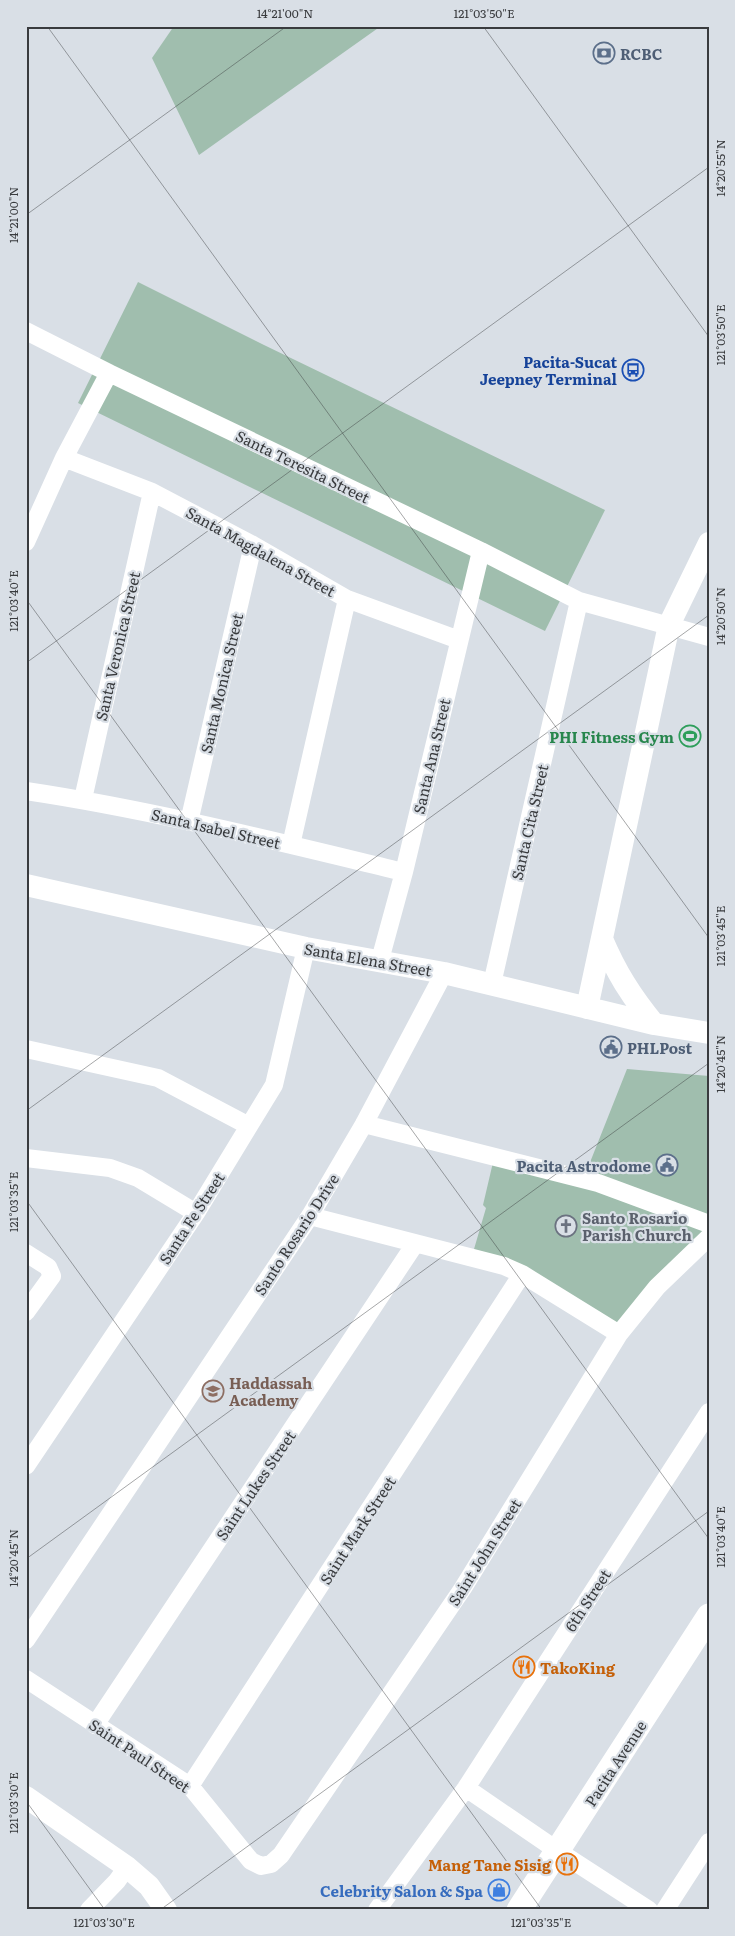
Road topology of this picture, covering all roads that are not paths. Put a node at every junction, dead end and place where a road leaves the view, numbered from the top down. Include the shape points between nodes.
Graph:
1 (26, 331) edge
2 (109, 373) junction
3 (64, 458) junction
4 (152, 492) junction
5 (26, 542) edge
6 (709, 543) edge
7 (253, 544) junction
8 (481, 551) junction
9 (347, 599) junction
10 (579, 601) junction
11 (669, 625) junction
12 (709, 637) edge
13 (459, 640) junction
14 (26, 791) edge
15 (83, 799) junction
16 (189, 822) junction
17 (291, 845) junction
18 (404, 872) junction
19 (26, 885) edge
20 (602, 939) junction
21 (306, 948) junction
22 (380, 960) junction
23 (444, 973) junction
24 (492, 984) junction
25 (587, 1008) junction
26 (654, 1024) junction
27 (709, 1033) edge
28 (26, 1049) edge
29 (364, 1124) junction
30 (249, 1126) junction
31 (26, 1158) edge
32 (196, 1213) junction
33 (310, 1216) junction
34 (709, 1224) edge
35 (709, 1236) edge
36 (415, 1244) junction
37 (26, 1253) edge
38 (522, 1274) junction
39 (26, 1312) edge
40 (620, 1334) junction
41 (709, 1412) edge
42 (26, 1466) edge
43 (709, 1616) edge
44 (26, 1640) edge
45 (26, 1679) edge
46 (96, 1725) junction
47 (190, 1786) junction
48 (466, 1788) junction
49 (26, 1797) edge
50 (709, 1842) edge
51 (558, 1851) junction
52 (261, 1866) joint
53 (128, 1867) junction
54 (90, 1910) edge
55 (166, 1910) edge
56 (377, 1910) edge
57 (519, 1910) edge
58 (649, 1910) edge
59 (666, 1910) edge

1 - 2 street, Santa Teresita Street
2 - 3 street
2 - 8 street, Santa Teresita Street
3 - 4 street, Santa Magdalena Street
3 - 5 street
4 - 7 street, Santa Magdalena Street
4 - 15 street, Santa Veronica Street
6 - 11 street
7 - 9 street, Santa Magdalena Street
7 - 16 street, Santa Monica Street
8 - 10 street, Santa Teresita Street
8 - 13 street, Santa Ana Street
9 - 13 street, Santa Magdalena Street
9 - 17 street
10 - 11 street, Santa Teresita Street
10 - 24 street, Santa Cita Street
11 - 12 street, Santa Teresita Street
11 - 20 street
13 - 18 street, Santa Ana Street
14 - 15 street, Santa Isabel Street
15 - 16 street, Santa Isabel Street
16 - 17 street, Santa Isabel Street
17 - 18 street, Santa Isabel Street
18 - 22 street, Santa Ana Street
19 - 21 street, Santa Elena Street
20 - 25 street
20 - 26 street via 619,976
21 - 22 street, Santa Elena Street
21 - 30 street, Santa Fe Street via 274,1085
22 - 23 street, Santa Elena Street
23 - 24 street, Santa Elena Street
23 - 29 street, Santo Rosario Drive
24 - 25 street, Santa Elena Street
25 - 26 street, Santa Elena Street
26 - 27 street, Santa Elena Street
28 - 30 street via 158,1078
29 - 33 street, Santo Rosario Drive
29 - 34 street via 598,1183
30 - 32 street, Santa Fe Street
31 - 32 street via 110,1168 138,1178
32 - 42 street, Santa Fe Street
33 - 36 street
33 - 44 street, Santo Rosario Drive
35 - 40 street, Saint John Street via 657,1287
36 - 38 street via 504,1266
36 - 46 street, Saint Lukes Street
37 - 39 street via 48,1267 52,1276
38 - 40 street
38 - 47 street, Saint Mark Street
40 - 52 street, Saint John Street via 463,1588 282,1855 271,1864
41 - 48 street, 6th Street
43 - 51 main road, Pacita Avenue
45 - 46 street, Saint Paul Street
46 - 47 street, Saint Paul Street
47 - 52 street, Saint Paul Street via 251,1861
48 - 51 street
48 - 56 street, 6th Street
49 - 53 street
50 - 59 street
51 - 57 main road, Pacita Avenue
51 - 58 street
53 - 54 street
53 - 55 street via 149,1886

